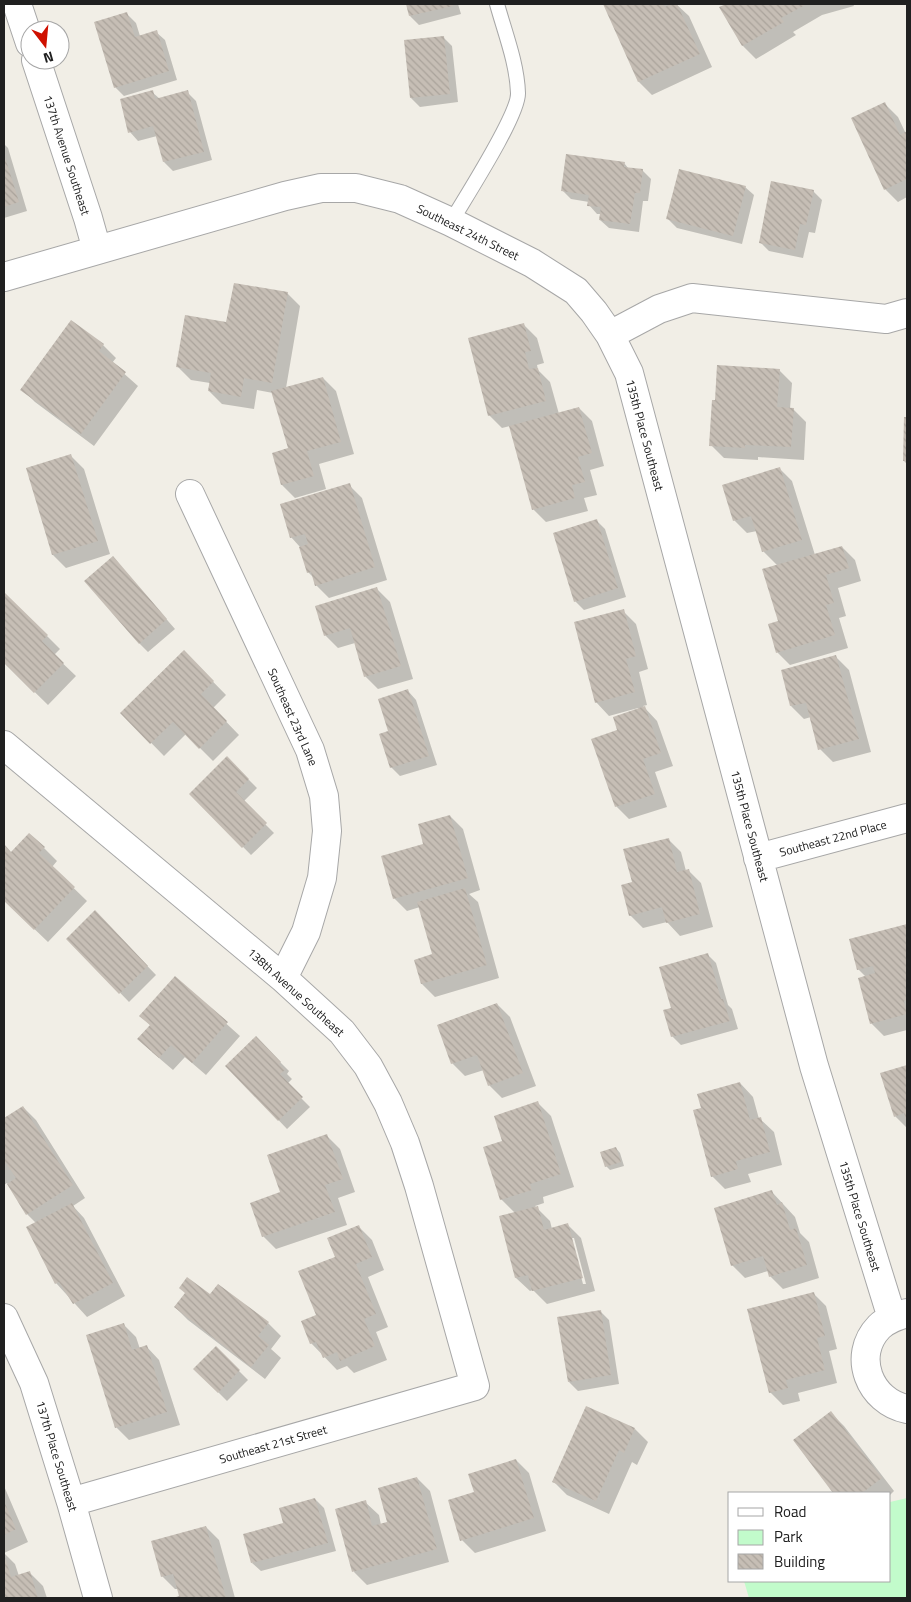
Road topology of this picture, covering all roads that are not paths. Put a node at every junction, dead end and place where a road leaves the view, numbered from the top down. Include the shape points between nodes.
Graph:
1 (17, 4) edge
2 (497, 4) edge
3 (22, 20) edge
4 (39, 70) edge
5 (451, 222) junction
6 (97, 250) junction
7 (4, 277) edge
8 (907, 313) edge
9 (610, 334) junction
10 (190, 494) dead end
11 (4, 744) edge
12 (907, 818) edge
13 (758, 858) junction
14 (283, 978) junction
15 (900, 1316) edge
16 (4, 1318) edge
17 (475, 1386) joint
18 (907, 1409) edge
19 (71, 1502) junction
20 (98, 1598) edge

1 - 3 street
2 - 5 lane via 514,64 519,96 510,120
4 - 6 street, 137th Avenue Southeast
5 - 6 street, Southeast 24th Street via 400,199 356,188 321,188
5 - 9 street, Southeast 24th Street via 532,262 576,292
6 - 7 street, Southeast 24th Street
8 - 9 street via 886,319 692,298 659,309
9 - 13 street, 135th Place Southeast via 628,373
10 - 14 street, Southeast 23rd Lane via 310,750 324,796 327,831 322,878 306,932
11 - 14 street, 138th Avenue Southeast
12 - 13 street, Southeast 22nd Place
13 - 15 street, 135th Place Southeast via 814,1066
14 - 17 street, 138th Avenue Southeast via 342,1032 368,1066 388,1103 406,1143
15 - 18 street, 135th Place Southeast via 880,1327 871,1339 866,1353 866,1368 870,1383 879,1395 891,1404
16 - 19 street, 137th Place Southeast via 34,1383
17 - 19 street, Southeast 21st Street
19 - 20 street, 137th Place Southeast

